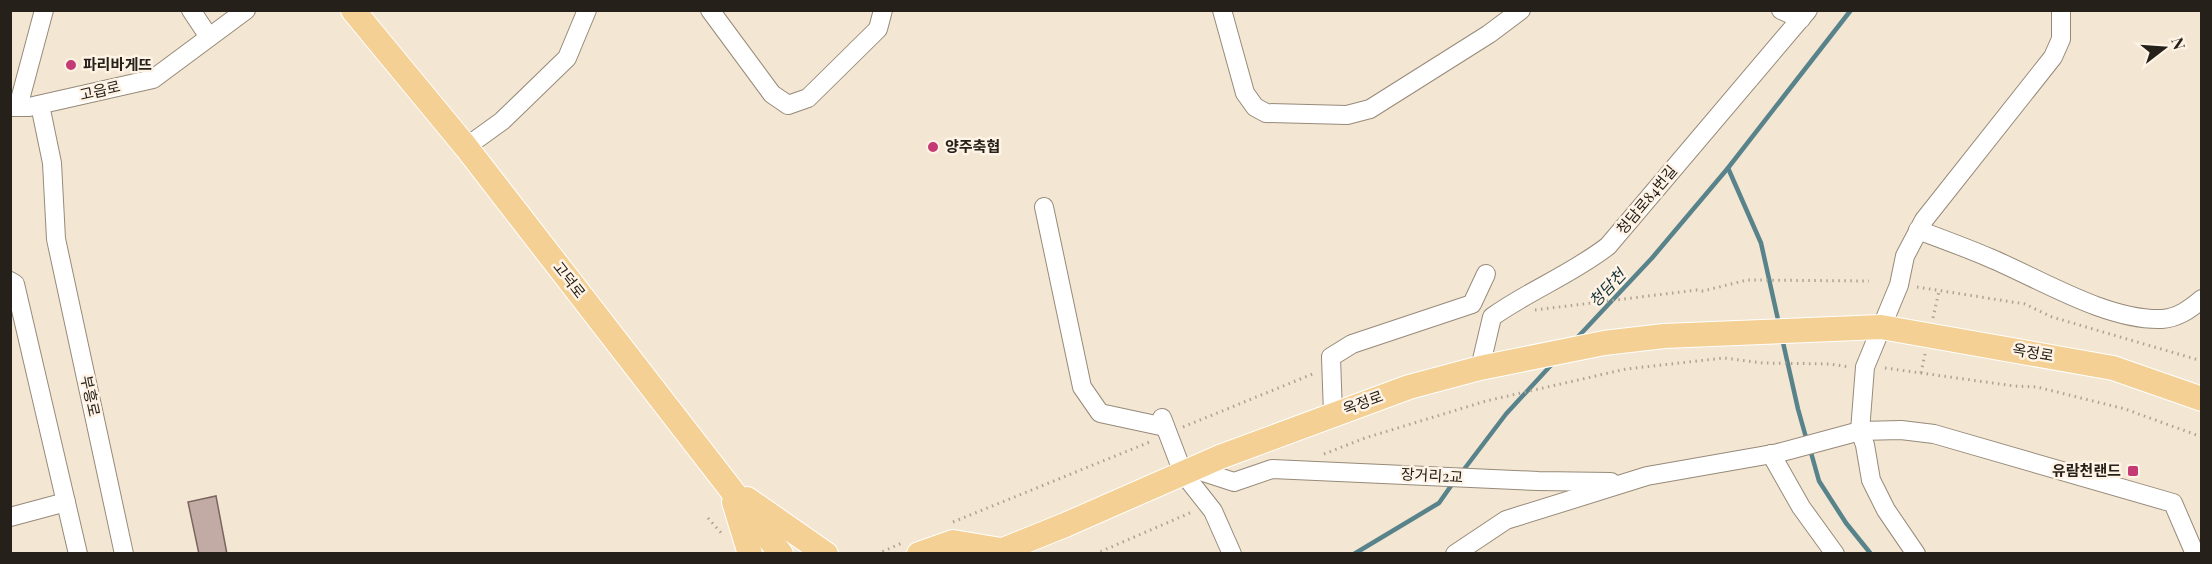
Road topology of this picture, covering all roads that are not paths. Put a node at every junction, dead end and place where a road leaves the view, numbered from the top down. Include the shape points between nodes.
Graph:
1 (44, 10) edge
2 (191, 10) edge
3 (246, 10) edge
4 (352, 10) edge
5 (587, 10) edge
6 (710, 10) edge
7 (883, 10) edge
8 (1222, 10) edge
9 (1521, 10) edge
10 (1780, 10) edge
11 (2061, 10) edge
12 (1804, 15) edge
13 (209, 37) junction
14 (40, 105) junction
15 (14, 107) edge
16 (466, 147) junction
17 (1044, 207) dead end
18 (1918, 230) junction
19 (1486, 274) dead end
20 (10, 281) edge
21 (2202, 299) edge
22 (1870, 327) junction
23 (1490, 366) junction
24 (2202, 399) edge
25 (1333, 414) junction
26 (1852, 434) junction
27 (1775, 454) junction
28 (1189, 471) junction
29 (1626, 483) junction
30 (730, 488) junction
31 (66, 502) junction
32 (10, 517) edge
33 (997, 552) edge
34 (78, 554) edge
35 (124, 554) edge
36 (750, 554) edge
37 (781, 554) edge
38 (826, 554) edge
39 (919, 554) edge
40 (1232, 554) edge
41 (1455, 554) edge
42 (1835, 554) edge
43 (1916, 554) edge
44 (2195, 554) edge

1 - 15 street
2 - 13 street
3 - 13 street, 고읍로
4 - 16 main road, 고덕로
5 - 16 street via 567,58 502,121
6 - 7 street via 772,94 788,105 808,98 878,29
8 - 9 street via 1245,93 1255,107 1266,113 1347,115 1387,99
10 - 12 street
11 - 18 street via 2061,39 2053,57
12 - 23 street, 청담로84번길 via 1608,246 1492,317
13 - 14 street, 고읍로 via 153,79
14 - 15 street, 고읍로
14 - 35 street, 부흥로 via 52,163 57,238
16 - 30 main road, 고덕로
17 - 28 street via 1082,387 1100,413 1163,422
18 - 21 street via 2094,305 2128,315 2161,319 2176,316
18 - 22 street via 1905,256 1899,285
19 - 25 street via 1472,304 1352,344 1330,357
20 - 31 street via 15,284
22 - 23 main road, 옥정로 via 1665,336 1604,343
22 - 24 main road, 옥정로 via 2113,368
22 - 26 street
23 - 25 main road, 옥정로 via 1409,387
25 - 28 main road, 옥정로
26 - 27 street
26 - 43 street via 1865,445 1870,480
26 - 44 street via 1901,430 1934,434 2173,503
27 - 29 street
27 - 42 street via 1801,507
28 - 29 street, 장거리2교 via 1234,482 1272,469
28 - 33 main road, 옥정로
28 - 40 street via 1214,511
29 - 41 street via 1506,520
30 - 36 main road
30 - 37 main road, 고덕로
30 - 38 main road
31 - 32 street
31 - 34 street
33 - 39 main road via 953,542

